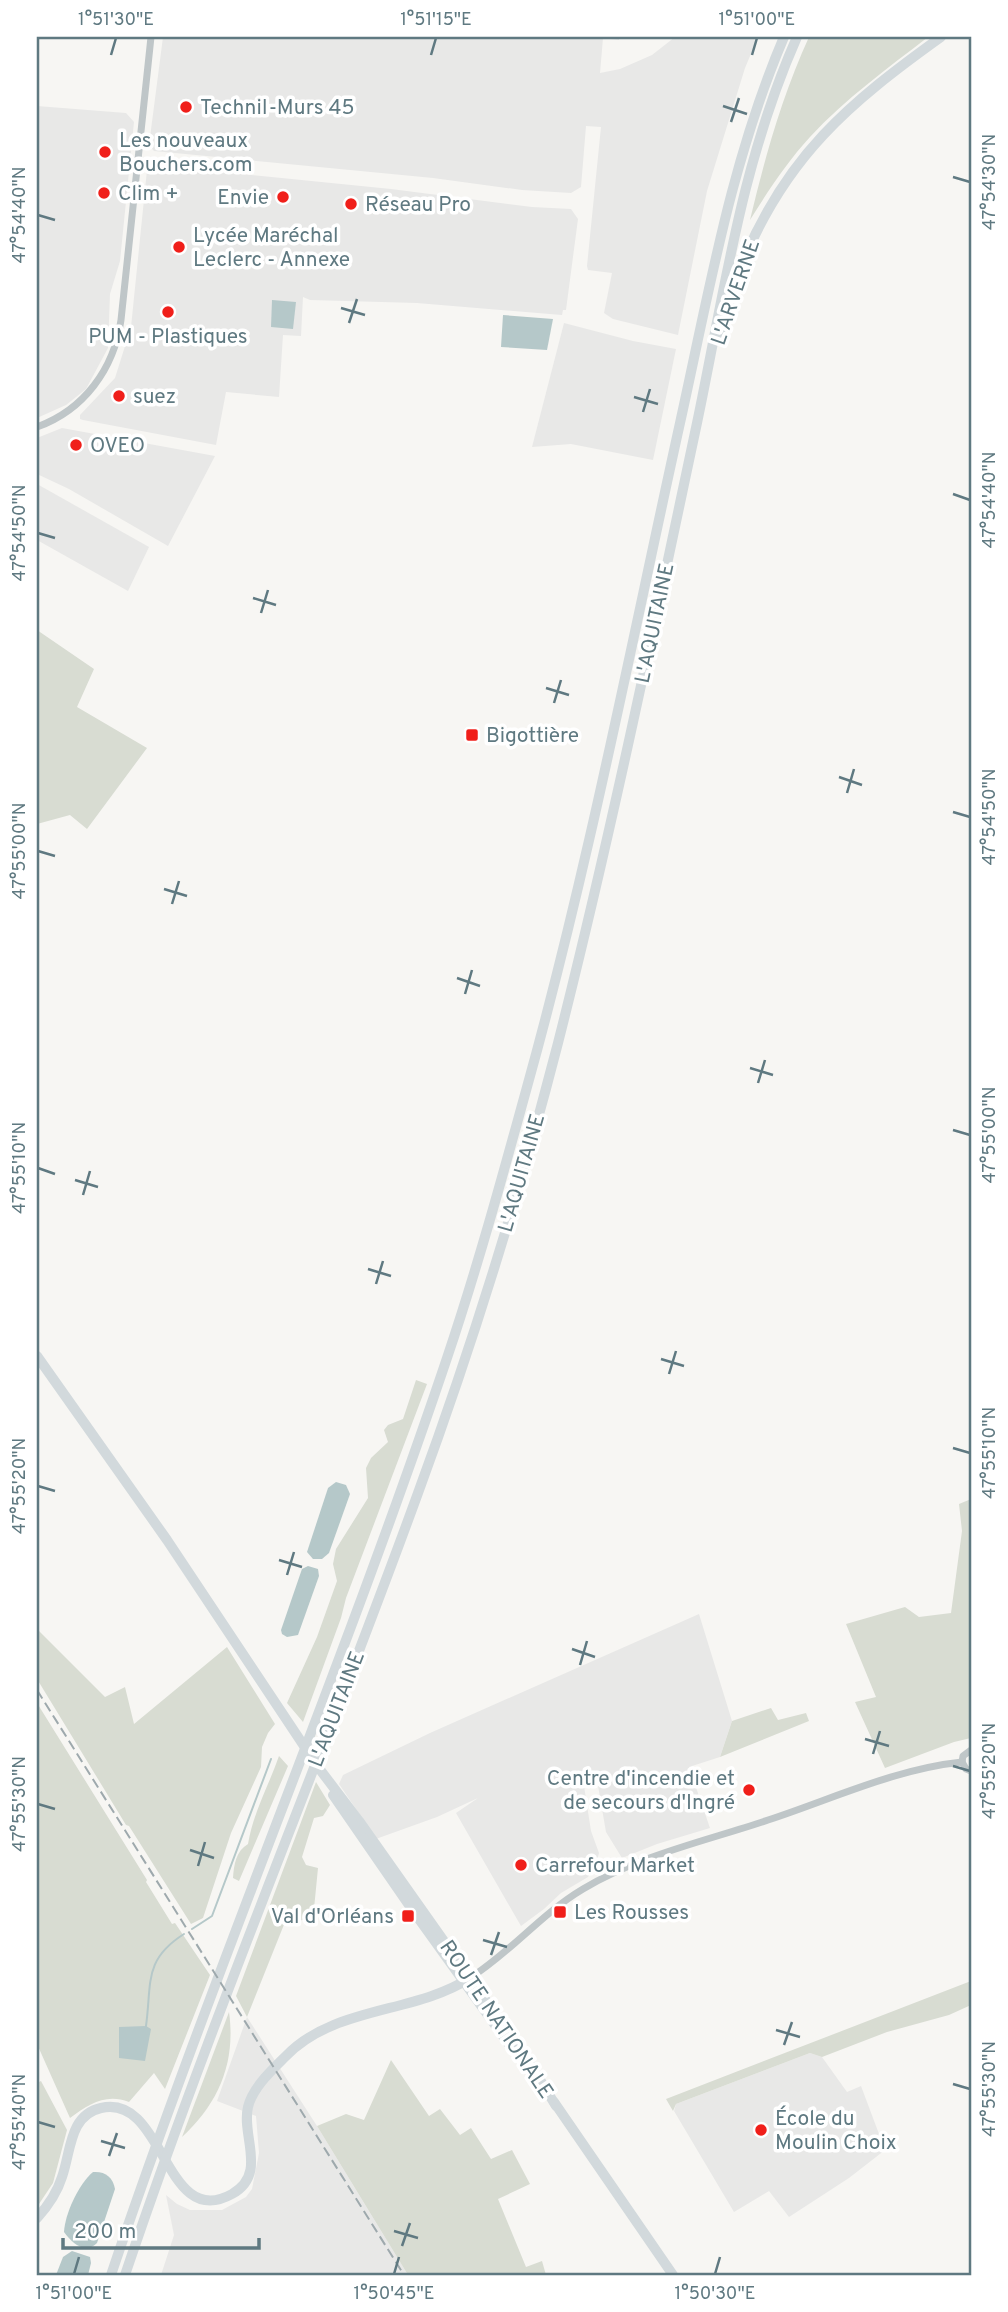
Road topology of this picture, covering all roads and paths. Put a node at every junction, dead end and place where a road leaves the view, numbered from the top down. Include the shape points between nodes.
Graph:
1 (151, 37) edge
2 (783, 37) edge
3 (797, 37) edge
4 (948, 37) edge
5 (937, 39) edge
6 (708, 372) junction
7 (37, 427) edge
8 (37, 1356) edge
9 (971, 1750) edge
10 (962, 1762) junction
11 (971, 1771) edge
12 (467, 1980) junction
13 (37, 2218) edge
14 (111, 2275) edge
15 (125, 2275) edge
16 (673, 2275) edge

1 - 7 street via 115,348 102,376 84,397
2 - 14 highway, L'AQUITAINE via 754,114 719,239 601,788 527,1089 446,1359
3 - 6 highway, L'AQUITAINE via 740,205
4 - 5 highway, L'ARVERNE
5 - 6 highway, L'ARVERNE via 841,114 787,179 742,263
6 - 15 highway, L'AQUITAINE via 582,945 486,1291 438,1436 221,2007
8 - 12 main road, ROUTE NATIONALE
9 - 10 street
10 - 11 street
10 - 12 street via 921,1767 611,1873 564,1902
12 - 13 main road via 341,2022 298,2044 253,2094 247,2115 251,2168 247,2180 232,2194 209,2200 189,2193 137,2118 123,2109 107,2107 87,2114 76,2126 59,2185
12 - 16 main road, ROUTE NATIONALE via 528,2060

